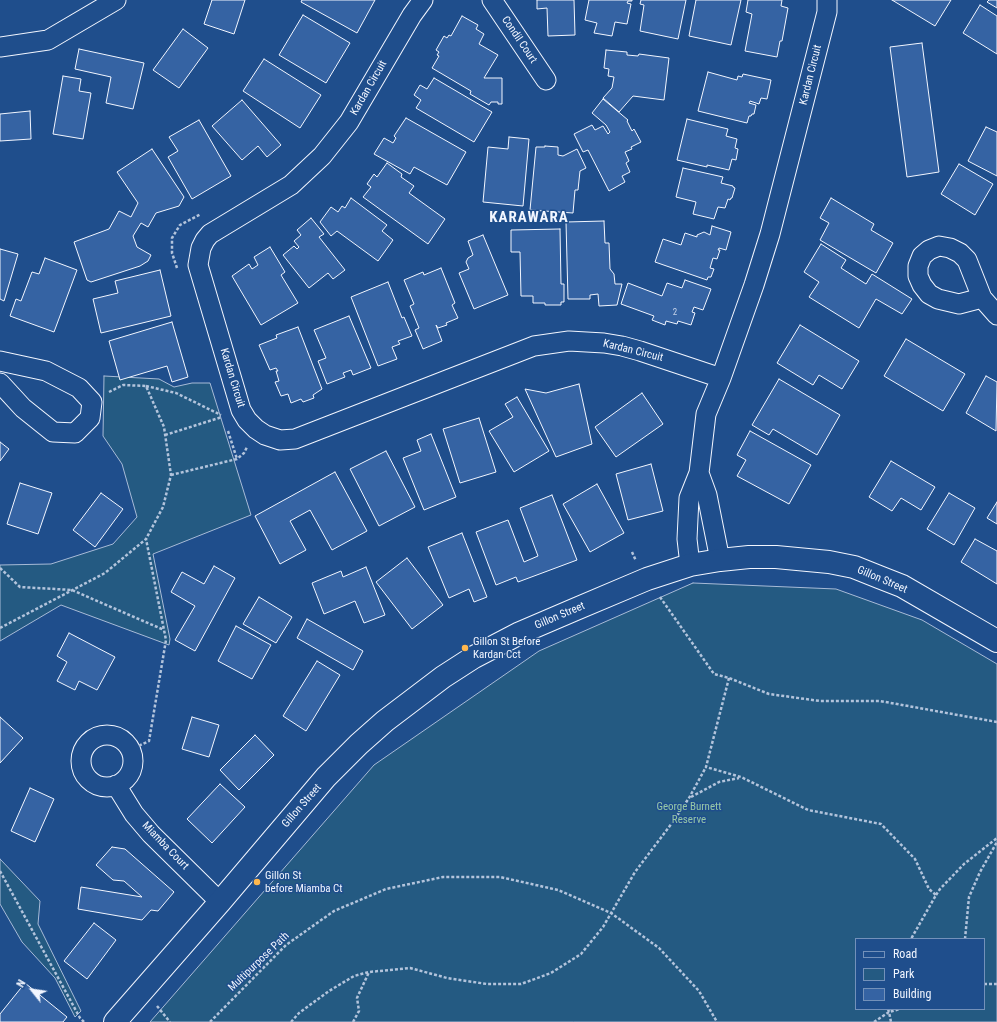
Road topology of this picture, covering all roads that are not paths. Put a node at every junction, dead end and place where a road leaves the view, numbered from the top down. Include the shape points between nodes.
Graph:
1 (116, 0) edge
2 (423, 0) edge
3 (492, 0) edge
4 (827, 0) edge
5 (0, 48) edge
6 (546, 80) dead end
7 (982, 298) dead end
8 (997, 315) edge
9 (0, 361) edge
10 (721, 378) junction
11 (0, 383) edge
12 (699, 473) junction
13 (720, 560) junction
14 (690, 565) junction
15 (997, 640) edge
16 (116, 785) junction
17 (220, 902) junction
18 (115, 1022) edge

1 - 5 street via 48,40
2 - 10 street, Kardan Circuit via 349,122 322,156 291,185 210,234 201,248 198,265 241,410 247,420 266,435 280,440 295,439 534,346 569,341 604,342 622,346
3 - 6 street, Condil Court
4 - 10 street, Kardan Circuit via 827,12 770,234
7 - 8 street
9 - 11 street via 46,371 80,388 92,402 90,418 75,433 53,432 23,408
10 - 12 street, Kardan Circuit via 706,414
12 - 13 street, Kardan Circuit via 707,496
12 - 14 street, Kardan Circuit via 690,498 687,539
13 - 14 street, Gillon Street
13 - 15 street, Gillon Street via 776,557 829,562 854,568 902,586
14 - 17 street, Gillon Street via 647,579 520,633 443,677 385,721 326,777
16 - 16 street via 104,787 93,783 84,775 81,764 83,752 89,742 100,736 117,738 130,750 130,774
16 - 17 street, Miamba Court via 134,814 151,834
17 - 18 street, Gillon Street

